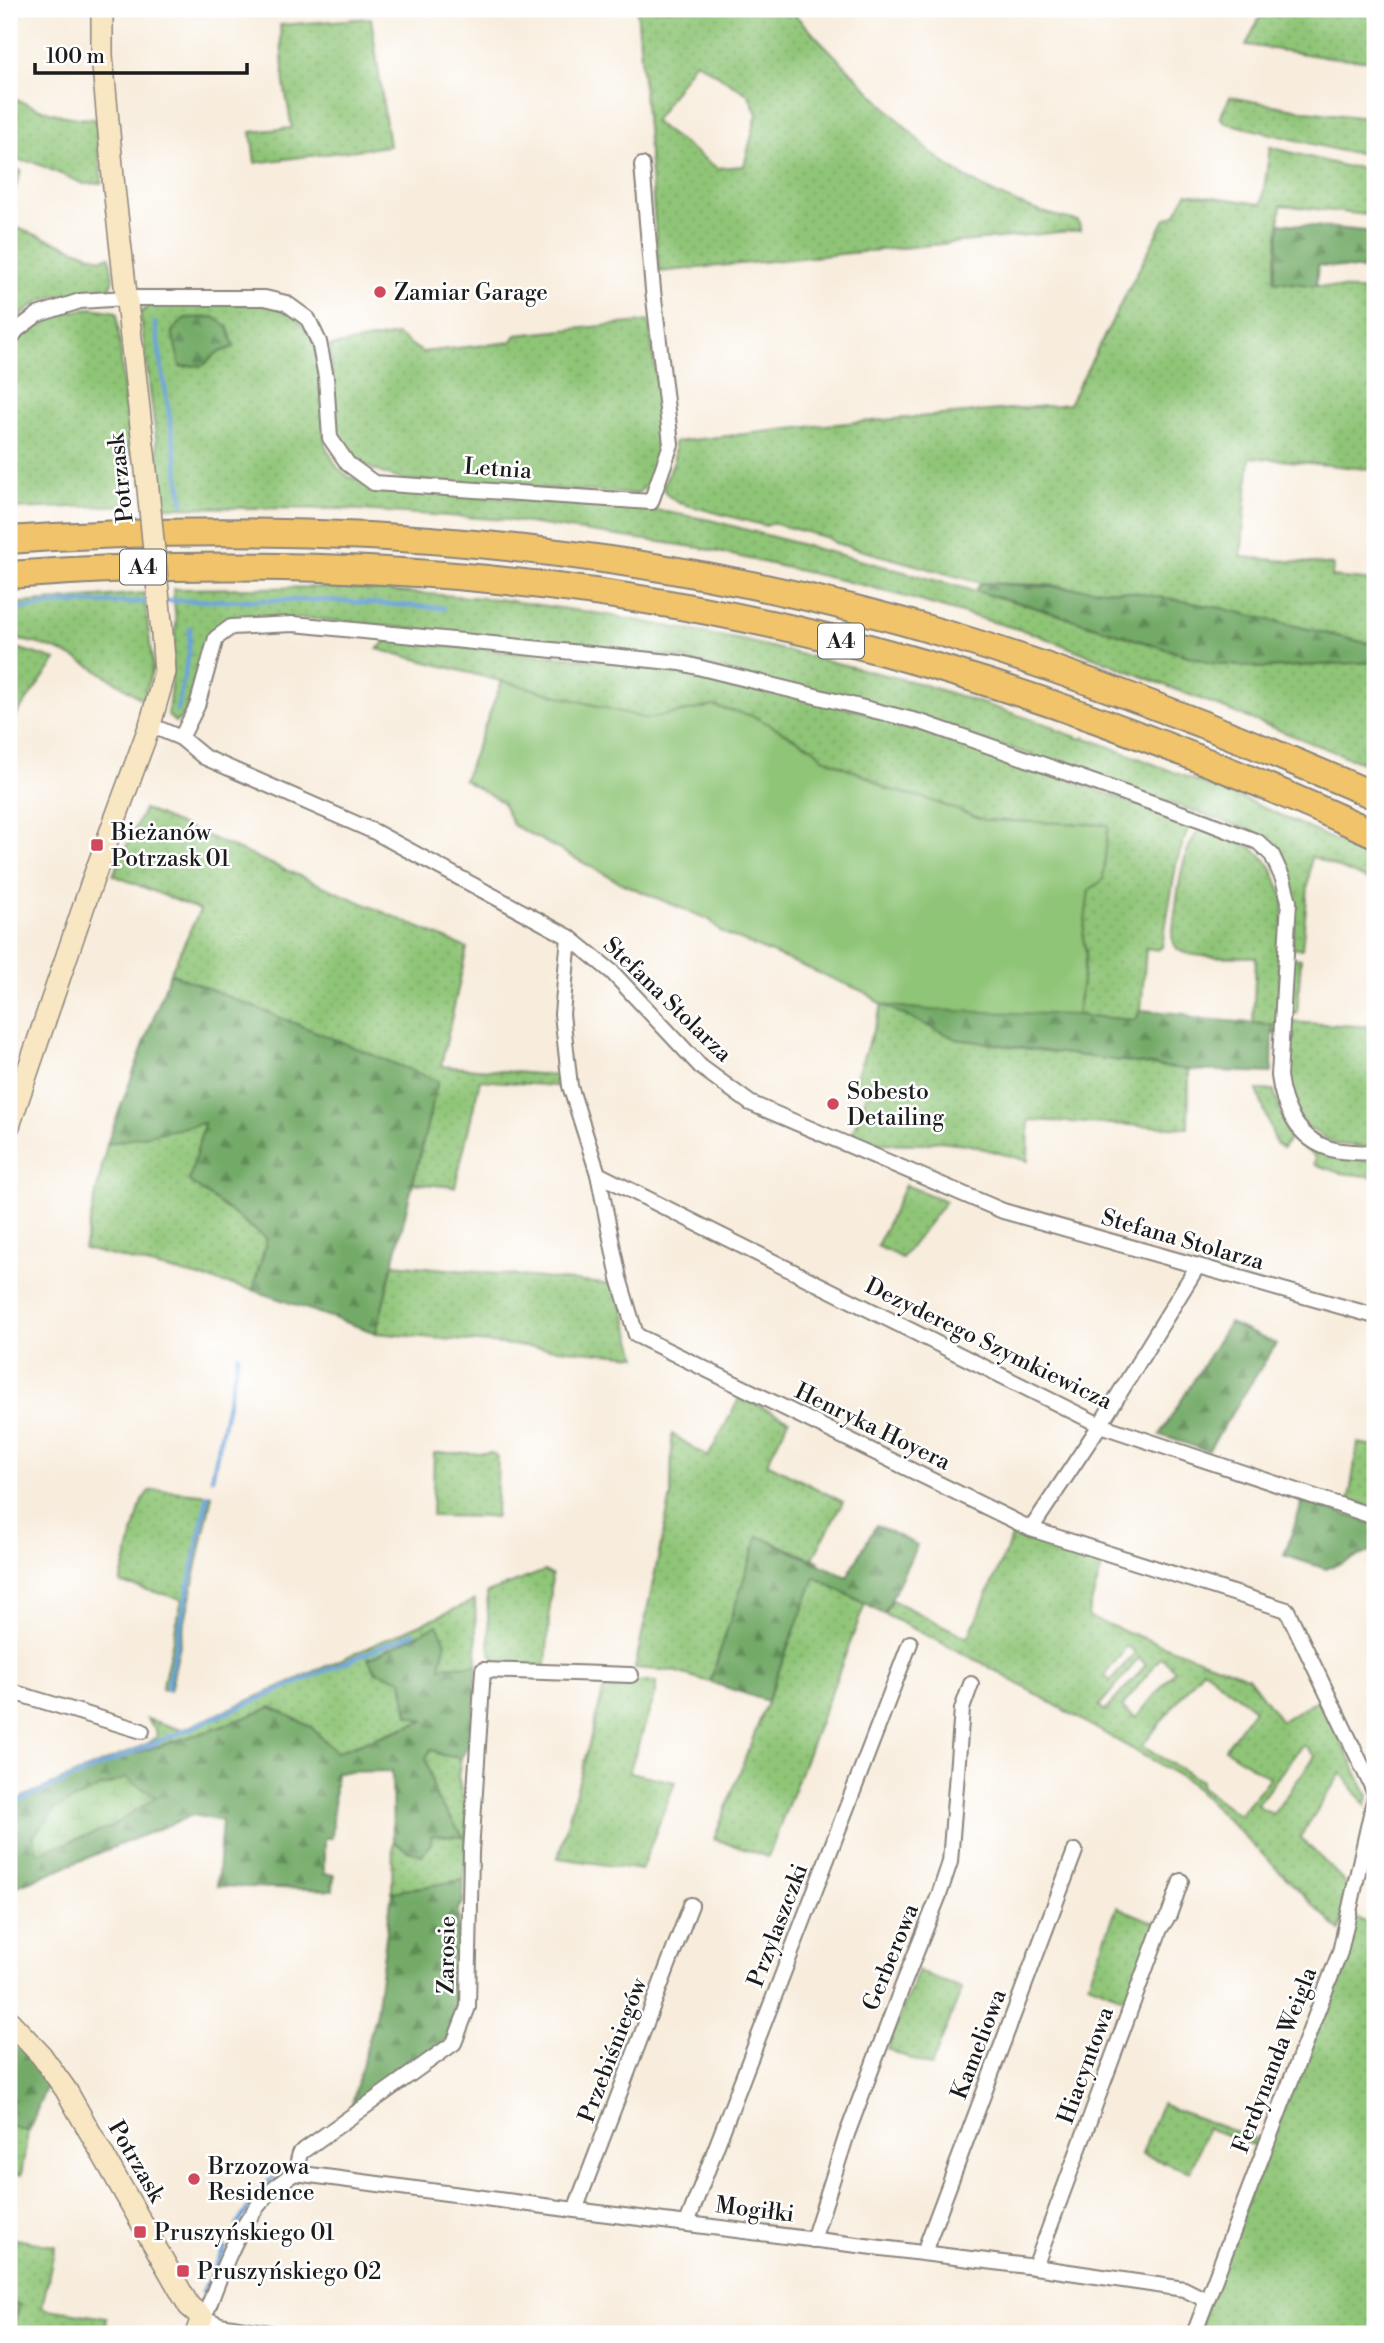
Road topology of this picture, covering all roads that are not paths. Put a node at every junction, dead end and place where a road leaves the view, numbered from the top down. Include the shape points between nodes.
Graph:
1 (102, 9) edge
2 (642, 165) dead end
3 (126, 298) junction
4 (9, 341) edge
5 (9, 540) edge
6 (9, 575) edge
7 (150, 725) junction
8 (181, 738) junction
9 (1375, 796) edge
10 (1375, 834) edge
11 (569, 937) junction
12 (9, 1126) edge
13 (1375, 1153) edge
14 (597, 1174) junction
15 (1197, 1267) junction
16 (1375, 1316) edge
17 (1100, 1425) junction
18 (1375, 1517) edge
19 (1031, 1529) junction
20 (910, 1643) dead end
21 (631, 1675) dead end
22 (971, 1684) dead end
23 (9, 1691) edge
24 (142, 1731) dead end
25 (1375, 1794) edge
26 (1075, 1851) dead end
27 (1181, 1881) dead end
28 (691, 1905) dead end
29 (9, 2021) edge
30 (295, 2173) junction
31 (575, 2210) junction
32 (687, 2223) junction
33 (813, 2239) junction
34 (926, 2253) junction
35 (1035, 2267) junction
36 (1206, 2300) junction
37 (199, 2326) edge
38 (276, 2334) edge
39 (1194, 2334) edge

1 - 3 street, Potrzask via 102,55
2 - 3 street, Letnia via 671,444 651,502 374,483 348,464 330,438 322,354 307,318 286,303 265,298
3 - 4 street via 80,301 37,315
3 - 7 street, Potrzask, bridge via 165,672
5 - 9 highway, A4 via 174,531 383,536 497,545 705,577 892,619 1017,656 1222,731
6 - 10 highway, A4 via 182,566 343,568 498,580 687,607 848,642 1036,698 1237,774
7 - 8 street, Stefana Stolarza
7 - 12 street, Potrzask
8 - 11 street, Stefana Stolarza via 204,757 375,832
8 - 13 street via 197,706 216,638 231,628 294,624 681,663 921,722 1234,832 1258,842 1272,855 1289,901 1279,1076 1282,1099 1289,1115 1315,1142 1331,1149
11 - 14 street, Henryka Hoyera via 562,1013 570,1086
11 - 15 street, Stefana Stolarza via 612,972 701,1067 750,1103 1003,1211
14 - 17 street, Dezyderego Szymkiewicza
14 - 19 street, Henryka Hoyera via 636,1335
15 - 16 street, Stefana Stolarza
15 - 17 street
17 - 18 street, Dezyderego Szymkiewicza
17 - 19 street
19 - 25 street, Henryka Hoyera via 1287,1610
20 - 32 street, Przylaszczki
21 - 30 street, Zarosie via 482,1670 468,2007 454,2043 300,2153
22 - 33 street, Gerberowa via 962,1709 950,1862 847,2134
23 - 24 street
25 - 36 street, Ferdynanda Weigla via 1340,1952
26 - 34 street, Kameliowa
27 - 35 street, Hiacyntowa
28 - 31 street, Przebiśniegów
29 - 37 street, Potrzask via 66,2090
30 - 31 street, Mogiłki
30 - 37 street, Zarosie via 278,2183 259,2204 234,2244
31 - 32 street, Mogiłki
32 - 33 street, Mogiłki
33 - 34 street, Mogiłki
34 - 35 street, Mogiłki
35 - 36 street, Mogiłki via 1184,2289
36 - 39 street, Ferdynanda Weigla
37 - 38 street

